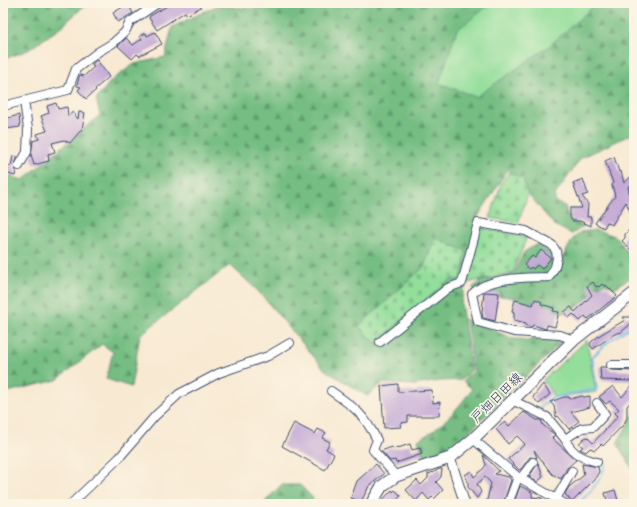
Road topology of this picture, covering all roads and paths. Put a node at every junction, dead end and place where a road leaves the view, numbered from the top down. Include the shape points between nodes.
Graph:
1 (158, 3) edge
2 (24, 101) junction
3 (3, 106) edge
4 (19, 166) dead end
5 (634, 293) edge
6 (574, 340) junction
7 (380, 342) dead end
8 (290, 343) dead end
9 (612, 365) dead end
10 (634, 365) edge
11 (331, 391) dead end
12 (512, 400) junction
13 (597, 403) dead end
14 (473, 439) junction
15 (565, 439) junction
16 (450, 458) junction
17 (533, 462) dead end
18 (597, 462) dead end
19 (572, 470) dead end
20 (396, 476) junction
21 (519, 477) junction
22 (553, 500) edge
23 (71, 504) edge
24 (371, 504) edge
25 (465, 504) edge
26 (508, 504) edge
27 (565, 504) edge

1 - 2 street via 130,22 125,32 113,43 76,69 68,90
2 - 3 street
2 - 4 street via 28,129 27,152
5 - 6 main road, 戸畑日田線
6 - 7 street via 560,335 514,332 478,322 472,294 479,287 505,281 549,277 557,258 552,244 526,230 478,224 462,283 448,288
6 - 12 main road, 戸畑日田線
8 - 23 street via 268,356 219,373 179,394 155,416 120,458
9 - 10 street
11 - 20 street via 351,405 368,422 377,440 373,450
12 - 14 main road, 戸畑日田線
12 - 15 street via 547,417
13 - 15 street via 604,416 593,427 582,428
14 - 16 main road, 戸畑日田線
14 - 21 street
15 - 18 street via 578,456
16 - 20 main road, 戸畑日田線
16 - 25 street
17 - 21 street
19 - 22 street
20 - 24 main road, 戸畑日田線 via 382,486
21 - 22 street
21 - 26 street
22 - 27 street

